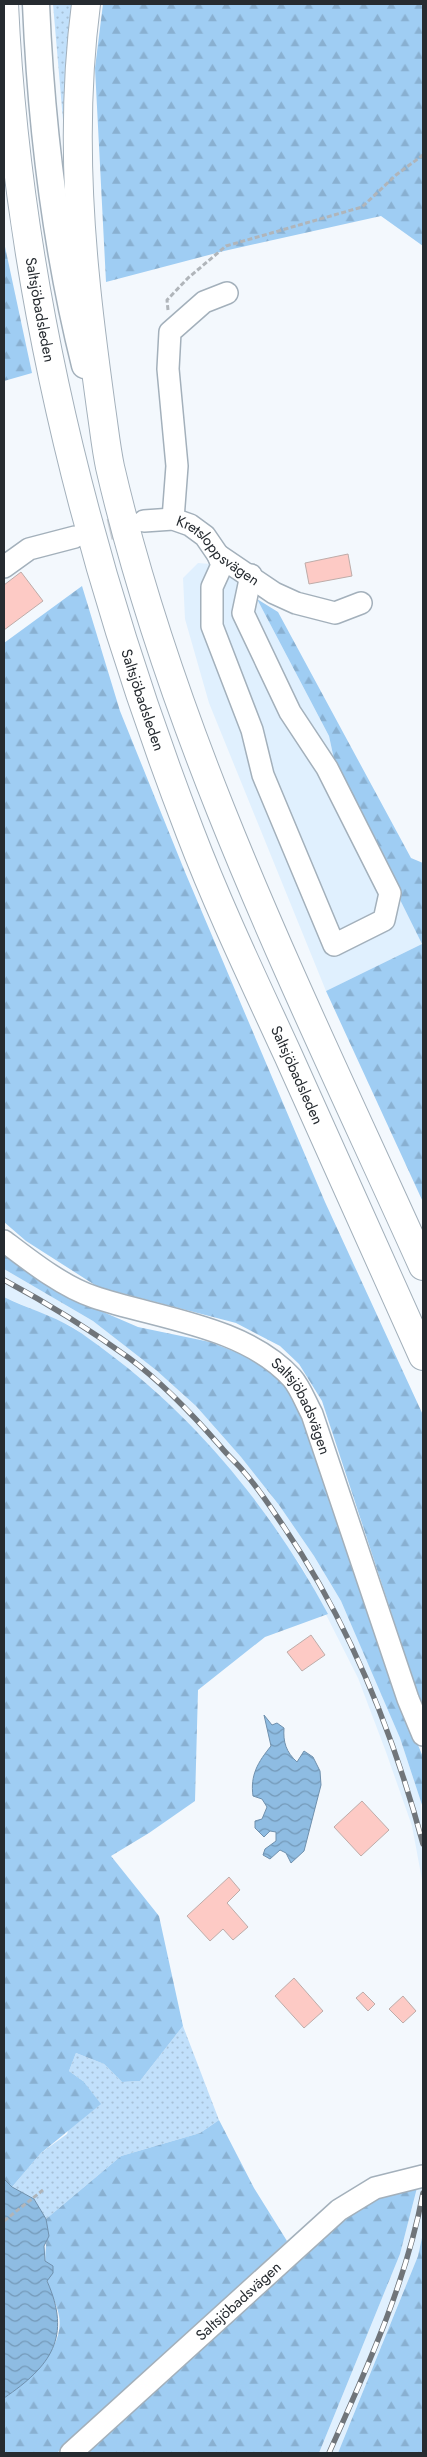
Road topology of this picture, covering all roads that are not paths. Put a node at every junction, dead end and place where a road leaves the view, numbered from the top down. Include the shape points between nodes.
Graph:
1 (4, 4) edge
2 (36, 4) edge
3 (86, 4) edge
4 (227, 292) dead end
5 (110, 465) junction
6 (173, 519) junction
7 (144, 521) tunnel mouth
8 (75, 537) tunnel mouth
9 (218, 555) junction
10 (4, 567) edge
11 (251, 576) junction
12 (361, 603) dead end
13 (4, 1241) edge
14 (423, 1266) edge
15 (423, 1356) edge
16 (423, 1736) edge
17 (423, 2176) edge
18 (71, 2453) edge

1 - 15 highway, Saltsjöbadsleden via 16,151 37,292 68,446 121,640 191,834 234,936
2 - 5 main road, Saltsjöbadsleden via 56,213 80,347
3 - 5 highway via 76,108 80,218 92,344
4 - 6 street, Kretsloppsvägen via 204,302 170,332 168,369 177,466
5 - 14 highway, Saltsjöbadsleden via 156,629 193,739 270,925
6 - 7 street
6 - 9 street, Kretsloppsvägen via 190,525 205,536
8 - 10 street via 29,549
9 - 11 street, Kretsloppsvägen
9 - 11 street via 222,565 212,588 212,626 252,730 263,775 334,945 384,920 390,892 328,768 290,712 243,614
11 - 12 street, Kretsloppsvägen via 274,593 296,603 335,613
13 - 16 street, Saltsjöbadsvägen via 40,1268 92,1296 177,1319 242,1343 271,1360 292,1378 312,1414
17 - 18 street, Saltsjöbadsvägen via 376,2188 339,2210

